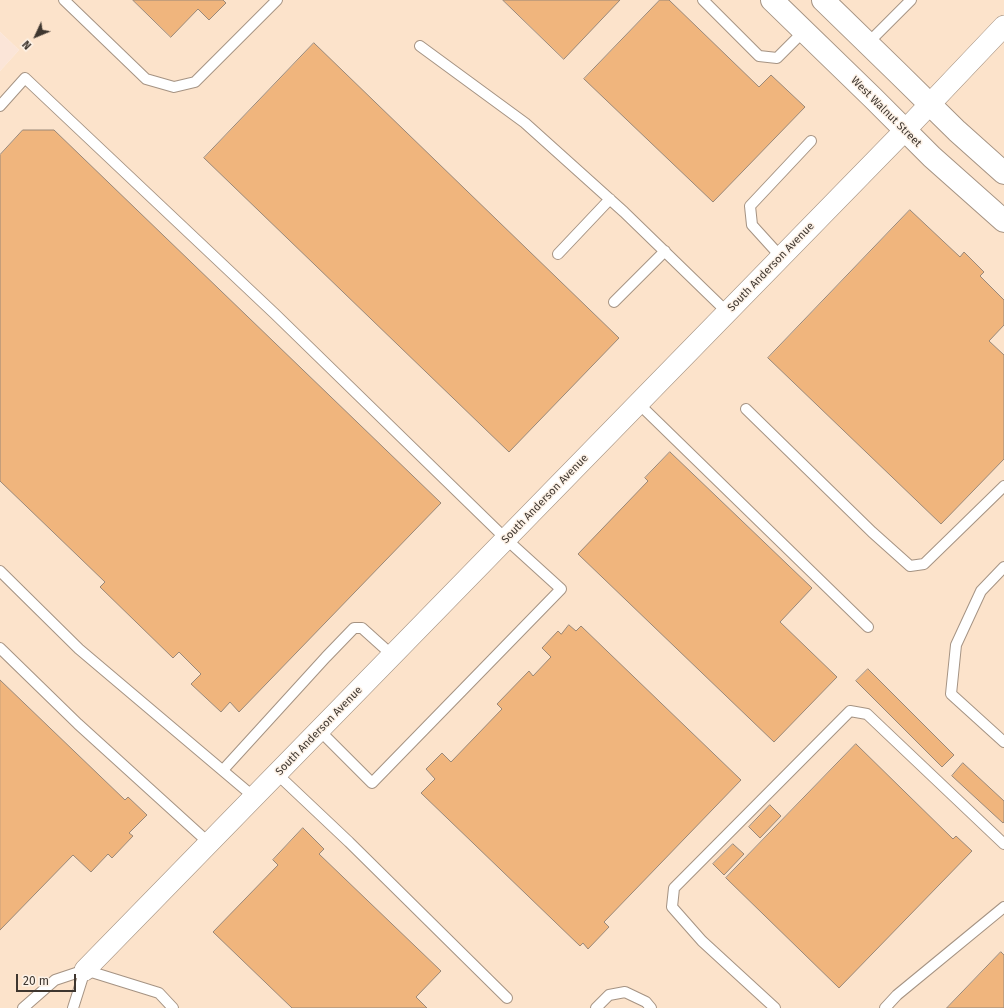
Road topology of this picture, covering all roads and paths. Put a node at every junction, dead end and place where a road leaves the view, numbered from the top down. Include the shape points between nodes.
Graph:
1 (64, 0) edge
2 (277, 0) edge
3 (703, 0) edge
4 (772, 0) edge
5 (823, 0) edge
6 (911, 0) edge
7 (1004, 26) edge
8 (804, 31) junction
9 (868, 43) junction
10 (420, 46) dead end
11 (929, 104) junction
12 (0, 106) edge
13 (905, 130) junction
14 (811, 141) dead end
15 (1004, 173) edge
16 (610, 199) junction
17 (1004, 221) edge
18 (665, 251) junction
19 (558, 254) dead end
20 (781, 257) junction
21 (614, 302) dead end
22 (727, 312) junction
23 (638, 403) junction
24 (746, 409) dead end
25 (1004, 486) edge
26 (506, 539) junction
27 (1004, 567) edge
28 (0, 571) edge
29 (868, 627) dead end
30 (0, 648) edge
31 (392, 655) junction
32 (319, 730) junction
33 (1004, 742) edge
34 (222, 770) junction
35 (277, 774) junction
36 (254, 797) junction
37 (209, 843) junction
38 (1004, 844) edge
39 (1004, 907) edge
40 (85, 970) junction
41 (507, 998) dead end
42 (23, 1008) edge
43 (72, 1008) edge
44 (173, 1008) edge
45 (596, 1008) edge
46 (651, 1008) edge
47 (775, 1008) edge
48 (885, 1008) edge

1 - 2 lane via 146,79 174,87 195,82
3 - 8 lane via 759,56 777,58
4 - 8 street, West Walnut Street
5 - 9 street
6 - 9 lane
7 - 11 street, South Anderson Avenue
8 - 13 street, West Walnut Street
9 - 11 street
10 - 16 lane via 525,123
11 - 13 street, South Anderson Avenue
11 - 15 street
12 - 26 lane via 25,78 275,314
13 - 17 street, West Walnut Street
13 - 20 street, South Anderson Avenue
14 - 20 lane via 750,206 752,225
16 - 18 lane
16 - 19 lane
18 - 21 lane
18 - 22 lane
20 - 22 street, South Anderson Avenue
22 - 23 street, South Anderson Avenue
23 - 26 street, South Anderson Avenue
23 - 29 lane
24 - 25 lane via 910,566 924,564
26 - 31 street, South Anderson Avenue
26 - 32 lane via 561,590 372,782
27 - 33 lane via 980,591 956,645 951,694
28 - 34 lane via 79,649
30 - 37 lane via 78,724
31 - 32 street, South Anderson Avenue
31 - 34 lane via 362,628 354,628
32 - 35 street, South Anderson Avenue
34 - 36 lane
35 - 36 street, South Anderson Avenue
35 - 41 lane
36 - 37 street, South Anderson Avenue
37 - 40 street, South Anderson Avenue
38 - 47 lane via 867,714 850,711 674,888 672,907 702,941
39 - 48 lane via 897,995
40 - 42 lane via 54,980
40 - 43 lane
40 - 44 lane via 159,993
45 - 46 lane via 609,995 625,992 646,1002

